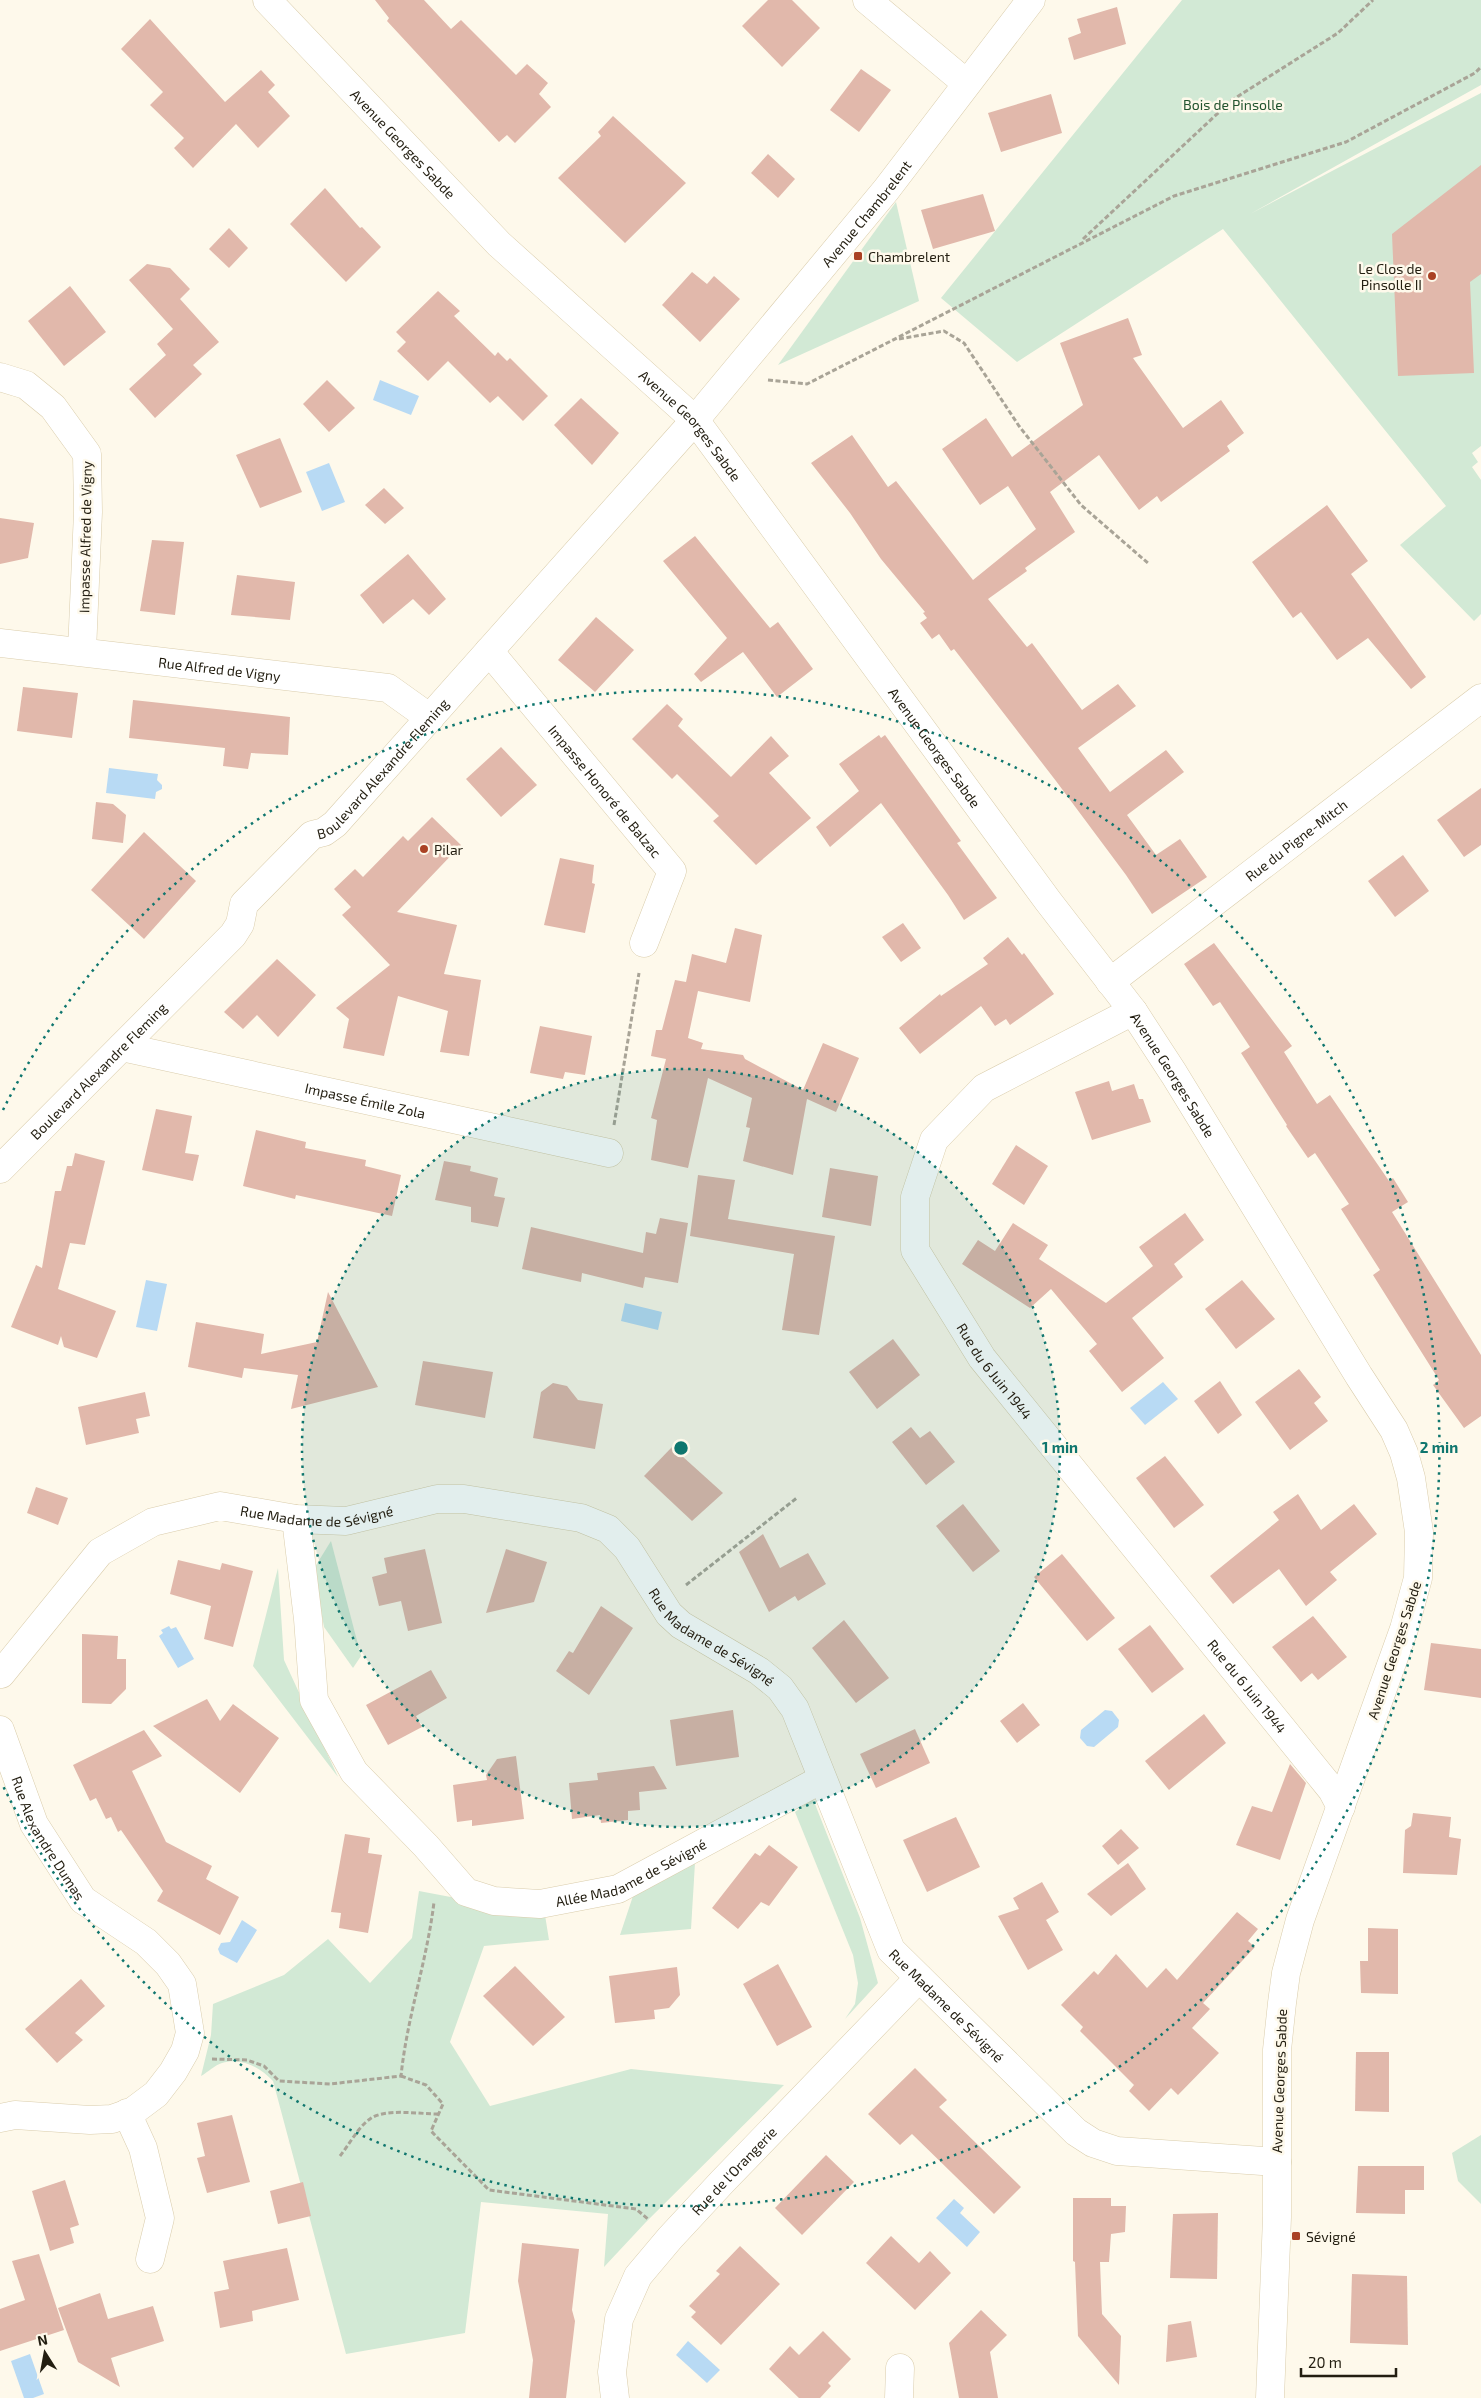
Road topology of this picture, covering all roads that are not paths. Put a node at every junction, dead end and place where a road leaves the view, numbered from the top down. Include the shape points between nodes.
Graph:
1 (267, 0) edge
2 (867, 0) edge
3 (1031, 0) edge
4 (966, 83) junction
5 (0, 377) edge
6 (695, 420) junction
7 (0, 643) edge
8 (82, 651) junction
9 (490, 651) junction
10 (1481, 698) edge
11 (430, 718) junction
12 (644, 943) road end
13 (1110, 982) junction
14 (1133, 1011) junction
15 (122, 1048) junction
16 (609, 1153) road end
17 (0, 1169) edge
18 (296, 1519) junction
19 (0, 1678) edge
20 (0, 1730) edge
21 (822, 1779) junction
22 (1341, 1807) junction
23 (919, 1978) junction
24 (127, 2114) junction
25 (0, 2118) edge
26 (1277, 2162) junction
27 (150, 2259) dead end
28 (900, 2368) dead end
29 (615, 2398) edge
30 (899, 2398) edge
31 (1270, 2398) edge

1 - 6 street, Avenue Georges Sabde via 500,244
2 - 4 street
3 - 4 street, Avenue Chambrelent
4 - 6 street, Avenue Chambrelent via 886,190
5 - 8 street, Impasse Alfred de Vigny via 26,384 53,407 87,454
6 - 9 street, Boulevard Alexandre Fleming
6 - 13 street, Avenue Georges Sabde
7 - 8 street, Rue Alfred de Vigny
8 - 11 street, Rue Alfred de Vigny via 388,688
9 - 11 street, Boulevard Alexandre Fleming
9 - 12 street, Impasse Honoré de Balzac via 672,871
10 - 13 street, Rue du Pigne-Mitch
11 - 15 street, Boulevard Alexandre Fleming via 335,824 312,835 244,904 240,924 233,935
13 - 14 street, Avenue Georges Sabde
14 - 22 street, Avenue Georges Sabde via 1394,1430 1411,1478 1419,1532 1418,1578 1404,1629
14 - 22 street, Rue du 6 Juin 1944 via 984,1088 934,1140 915,1197 916,1250 982,1358 1332,1790
15 - 16 street, Impasse Émile Zola
15 - 17 street, Boulevard Alexandre Fleming
18 - 19 street, Rue Madame de Sévigné via 220,1506 153,1522 100,1552
18 - 21 street, Rue Madame de Sévigné via 346,1521 438,1498 464,1499 581,1518 608,1529 627,1548 662,1604 681,1625 759,1671 780,1688 795,1709
18 - 21 street, Allée Madame de Sévigné via 314,1700 354,1772 466,1892 494,1901 540,1904 618,1889
20 - 24 street, Rue Alexandre Dumas via 34,1824 83,1900 146,1942 182,1984 190,2033 182,2058 156,2094
21 - 23 street, Rue Madame de Sévigné via 891,1950
22 - 26 street, Avenue Georges Sabde via 1300,1920 1286,1973 1277,2050
23 - 26 street, Rue Madame de Sévigné via 1076,2132 1093,2143 1117,2151
23 - 29 street, Rue de l'Orangerie via 670,2238 638,2276 619,2319 612,2372
24 - 25 street, Rue Alexandre Dumas via 112,2119 90,2120 15,2115
24 - 27 street via 144,2148 160,2218
26 - 31 street, Avenue Georges Sabde
28 - 30 street

